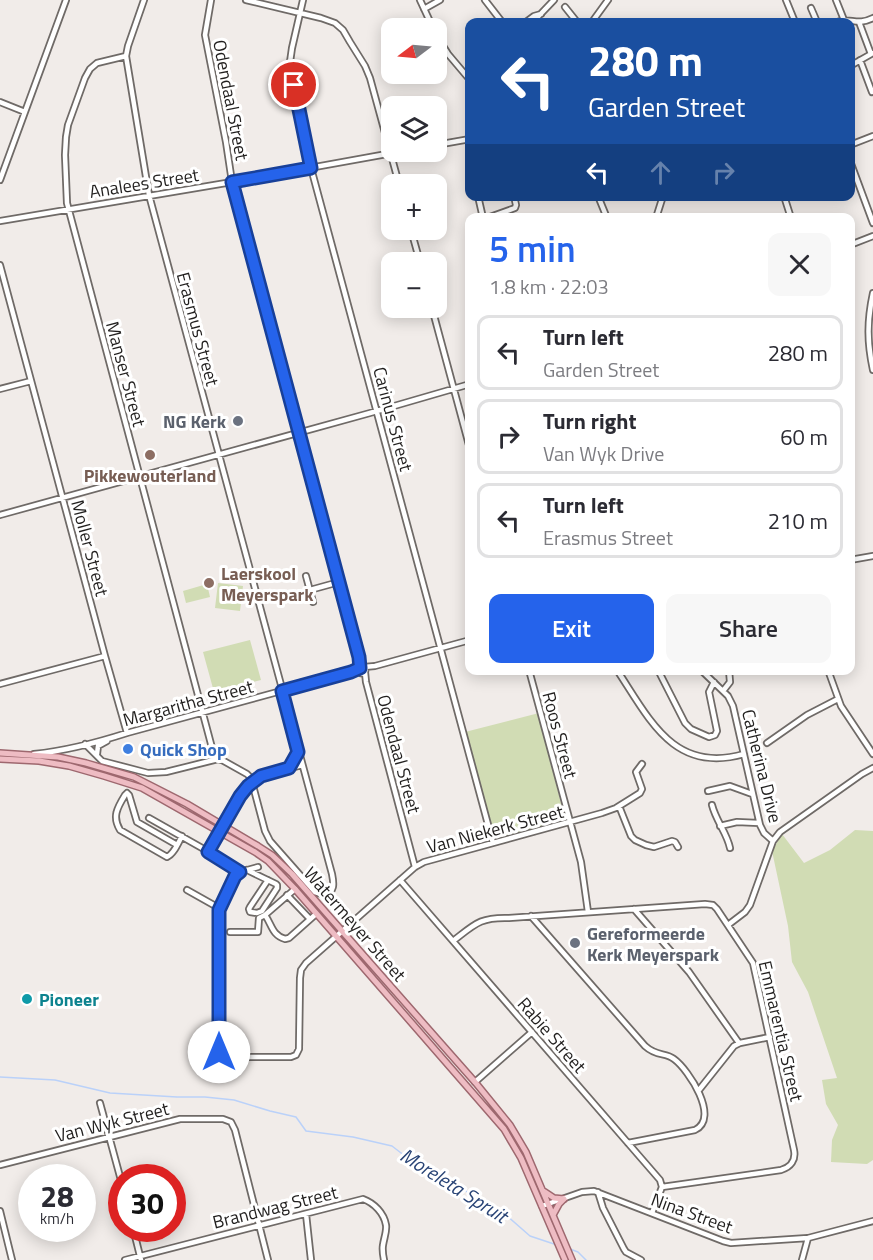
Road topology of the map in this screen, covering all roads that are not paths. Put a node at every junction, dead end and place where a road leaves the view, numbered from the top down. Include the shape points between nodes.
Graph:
1 (66, 0) edge
2 (144, 0) edge
3 (212, 0) edge
4 (246, 0) edge
5 (303, 0) edge
6 (420, 0) edge
7 (440, 0) edge
8 (485, 0) edge
9 (554, 0) edge
10 (786, 0) edge
11 (836, 0) edge
12 (605, 2) edge
13 (565, 7) dead end
14 (811, 8) dead end
15 (424, 9) junction
16 (300, 13) junction
17 (541, 14) junction
18 (428, 18) edge
19 (499, 18) edge
20 (531, 18) edge
21 (537, 18) edge
22 (574, 18) edge
23 (595, 18) edge
24 (793, 18) edge
25 (816, 18) edge
26 (843, 18) edge
27 (873, 18) edge
28 (855, 21) edge
29 (859, 22) junction
30 (447, 52) edge
31 (872, 54) edge
32 (126, 56) junction
33 (860, 60) junction
34 (855, 63) edge
35 (465, 74) edge
36 (872, 92) edge
37 (0, 102) edge
38 (25, 111) junction
39 (381, 119) edge
40 (873, 136) edge
41 (465, 140) edge
42 (447, 143) edge
43 (855, 144) edge
44 (381, 155) edge
45 (311, 168) junction
46 (855, 175) edge
47 (0, 180) edge
48 (232, 182) junction
49 (149, 195) junction
50 (515, 201) edge
51 (68, 209) junction
52 (500, 213) edge
53 (0, 221) edge
54 (873, 224) edge
55 (873, 236) edge
56 (855, 243) edge
57 (0, 266) edge
58 (873, 293) edge
59 (435, 318) edge
60 (871, 323) edge
61 (873, 370) edge
62 (31, 381) junction
63 (465, 385) edge
64 (454, 388) junction
65 (0, 389) edge
66 (377, 411) junction
67 (465, 430) edge
68 (299, 433) junction
69 (219, 455) junction
70 (139, 476) junction
71 (62, 497) junction
72 (0, 515) edge
73 (873, 556) edge
74 (855, 559) edge
75 (306, 576) dead end
76 (339, 582) junction
77 (310, 590) junction
78 (313, 602) dead end
79 (465, 641) edge
80 (440, 648) junction
81 (105, 656) junction
82 (362, 670) junction
83 (530, 675) edge
84 (620, 675) edge
85 (661, 675) edge
86 (706, 675) edge
87 (729, 675) edge
88 (830, 675) edge
89 (714, 682) junction
90 (0, 684) edge
91 (282, 691) junction
92 (723, 692) junction
93 (838, 699) junction
94 (203, 712) junction
95 (127, 733) junction
96 (111, 739) junction
97 (767, 743) dead end
98 (85, 744) junction
99 (298, 752) junction
100 (873, 752) edge
101 (0, 753) edge
102 (32, 754) junction
103 (744, 754) junction
104 (97, 757) junction
105 (0, 759) edge
106 (215, 759) junction
107 (642, 764) dead end
108 (302, 765) junction
109 (873, 766) edge
110 (289, 768) junction
111 (252, 782) junction
112 (708, 791) dead end
113 (752, 794) junction
114 (712, 805) dead end
115 (619, 806) junction
116 (149, 818) dead end
117 (570, 822) junction
118 (759, 823) junction
119 (223, 825) junction
120 (720, 826) junction
121 (219, 831) junction
122 (182, 836) junction
123 (773, 842) junction
124 (493, 843) junction
125 (177, 845) junction
126 (678, 847) dead end
127 (730, 848) dead end
128 (208, 852) junction
129 (258, 867) dead end
130 (415, 867) junction
131 (247, 870) junction
132 (240, 872) junction
133 (268, 880) junction
134 (400, 880) junction
135 (295, 889) junction
136 (187, 890) dead end
137 (287, 895) junction
138 (219, 908) junction
139 (634, 909) junction
140 (588, 912) junction
141 (316, 914) junction
142 (265, 915) junction
143 (531, 916) junction
144 (310, 919) junction
145 (728, 925) junction
146 (342, 931) junction
147 (230, 932) dead end
148 (336, 936) junction
149 (453, 941) junction
150 (532, 1032) junction
151 (770, 1037) junction
152 (739, 1043) junction
153 (475, 1082) junction
154 (699, 1090) junction
155 (100, 1103) dead end
156 (110, 1136) junction
157 (628, 1143) junction
158 (117, 1164) edge
159 (0, 1165) edge
160 (541, 1185) junction
161 (662, 1187) junction
162 (598, 1192) junction
163 (564, 1198) junction
164 (545, 1205) junction
165 (0, 1211) edge
166 (652, 1213) junction
167 (306, 1214) junction
168 (553, 1215) junction
169 (873, 1221) edge
170 (259, 1226) junction
171 (808, 1238) junction
172 (136, 1242) edge
173 (140, 1258) edge
174 (568, 1258) edge
175 (12, 1260) edge
176 (125, 1260) edge
177 (268, 1260) edge
178 (311, 1260) edge
179 (384, 1260) edge
180 (641, 1260) edge
181 (802, 1260) edge

1 - 38 street
2 - 32 street, Erasmus Street
3 - 48 street, Odendaal Street via 205,35
4 - 16 street
5 - 16 street, Carinus Street
6 - 15 street
7 - 15 street
8 - 19 street
9 - 17 street
10 - 24 street
11 - 26 street
12 - 23 street
13 - 22 street
14 - 25 street
15 - 18 street
16 - 39 street via 331,21 343,30 365,66
16 - 45 street, Carinus Street via 290,67
17 - 20 street
17 - 21 street
27 - 29 street
28 - 29 street
29 - 31 street
30 - 35 street
31 - 33 street
32 - 49 street, Erasmus Street
32 - 51 street, Manser Street via 95,64 85,78 66,137
33 - 34 street
33 - 36 street
37 - 38 street
38 - 47 street
40 - 43 street
41 - 42 street
44 - 45 street, Analees Street
45 - 48 street, Analees Street
45 - 66 street, Carinus Street
46 - 54 street
48 - 49 street, Analees Street
48 - 68 street, Odendaal Street
49 - 51 street, Analees Street
49 - 69 street, Erasmus Street
50 - 52 street via 515,208
51 - 53 street, Analees Street
51 - 70 street, Manser Street
55 - 56 street
57 - 62 street, Moller Street
58 - 60 street
59 - 64 street
60 - 61 street via 868,340
62 - 65 street
62 - 71 street, Moller Street
63 - 64 street
64 - 66 street
64 - 67 street
66 - 68 street
66 - 80 street, Carinus Street
68 - 69 street
68 - 76 street, Odendaal Street
69 - 70 street
69 - 91 street, Erasmus Street
70 - 71 street
70 - 94 street, Manser Street
71 - 72 street
71 - 81 street, Moller Street
73 - 74 street
75 - 77 street
76 - 77 street
76 - 82 street, Odendaal Street
77 - 78 street
79 - 80 street, Margaritha Street
80 - 82 street, Margaritha Street
80 - 124 street, Carinus Street
81 - 90 street
81 - 95 street, Moller Street
82 - 91 street, Margaritha Street
82 - 130 street, Odendaal Street
83 - 117 street, Roos Street
84 - 103 street via 650,719 676,746 714,759
85 - 89 street via 686,723 709,737 717,731 709,692
86 - 89 street, Catherina Drive
87 - 92 street via 730,682
88 - 93 street
89 - 92 street, Catherina Drive
91 - 94 street, Margaritha Street
91 - 99 street, Erasmus Street
92 - 103 street, Catherina Drive via 734,706
93 - 97 street
93 - 100 street
94 - 95 street, Margaritha Street
94 - 106 street, Manser Street
95 - 96 street, Margaritha Street
96 - 98 street, Margaritha Street
96 - 104 street via 99,746
98 - 102 street, Margaritha Street
98 - 104 street
99 - 108 street, Erasmus Street
99 - 110 street
101 - 102 main road, Watermeyer Street
102 - 119 main road, Watermeyer Street via 69,759 134,777
103 - 113 street, Catherina Drive
104 - 106 street via 153,774
105 - 121 main road, Watermeyer Street via 69,766 125,782
106 - 111 street via 248,775
107 - 115 street, Van Niekerk Street via 636,772 641,792
108 - 110 street
108 - 111 street, Erasmus Street via 334,884 327,894 316,893 270,841
109 - 123 street via 785,827
110 - 111 street
111 - 119 street
112 - 113 street via 730,786
113 - 118 street, Catherina Drive
114 - 120 street
115 - 117 street, Van Niekerk Street
115 - 126 street via 633,838 650,847 673,841
116 - 122 street
117 - 124 street, Van Niekerk Street
117 - 140 street, Roos Street
118 - 120 street
118 - 123 street, Catherina Drive
119 - 121 street
119 - 146 main road, Watermeyer Street via 272,855
120 - 127 street
121 - 128 street
121 - 135 main road, Watermeyer Street via 267,861
122 - 125 street
122 - 128 street
123 - 145 street via 750,905
124 - 130 street, Van Niekerk Street
125 - 125 street via 167,857 119,829 116,812 126,794 137,822
128 - 132 street
129 - 131 street
130 - 134 street, Van Niekerk Street
131 - 132 street
131 - 133 street
132 - 138 street
133 - 133 street via 277,888 262,911 250,912
134 - 146 street, Van Niekerk Street
134 - 149 street, Rabie Street
135 - 137 street
135 - 141 main road, Watermeyer Street
136 - 138 street
137 - 142 street
137 - 144 street
138 - 148 street, Van Niekerk Street via 218,1050 224,1057 296,1055 301,970
139 - 140 street, Emmarentia Street
139 - 145 street, Emmarentia Street via 709,904
139 - 152 street via 689,972
140 - 143 street, Emmarentia Street
141 - 144 street
141 - 148 main road, Watermeyer Street
142 - 144 street via 272,930 285,939
142 - 147 street via 259,919 258,932
143 - 149 street, Emmarentia Street via 484,920
143 - 154 street via 645,1046 676,1060
145 - 151 street, Emmarentia Street via 753,963
146 - 148 street, Van Niekerk Street
146 - 153 main road, Watermeyer Street
148 - 164 main road, Watermeyer Street via 504,1129
149 - 150 street, Rabie Street
150 - 153 street
150 - 157 street, Rabie Street
151 - 152 street
151 - 161 street, Emmarentia Street via 794,1150 792,1163 781,1170
152 - 154 street via 729,1050
153 - 160 main road, Watermeyer Street via 510,1125
154 - 157 street via 705,1117 699,1128
155 - 156 street
156 - 158 street
156 - 159 street, Van Wyk Street
156 - 170 street, Van Wyk Street via 180,1119 219,1118 231,1122
157 - 161 street, Rabie Street
160 - 163 main road via 550,1196
160 - 164 main road, Watermeyer Street
161 - 166 street
162 - 163 street
162 - 166 street, Nina Street
162 - 180 street via 624,1249
163 - 164 street
163 - 168 main road
164 - 168 main road, Watermeyer Street
164 - 174 main road, Watermeyer Street via 553,1233
165 - 175 street
166 - 171 street, Nina Street via 729,1242
167 - 170 street, Brandwag Street
167 - 178 street
167 - 179 street, Brandwag Street via 361,1199 368,1201 386,1225
168 - 174 main road, Watermeyer Street
169 - 171 street, Nina Street
170 - 173 street, Brandwag Street
170 - 177 street
171 - 181 street
172 - 173 street
173 - 176 street, Brandwag Street

